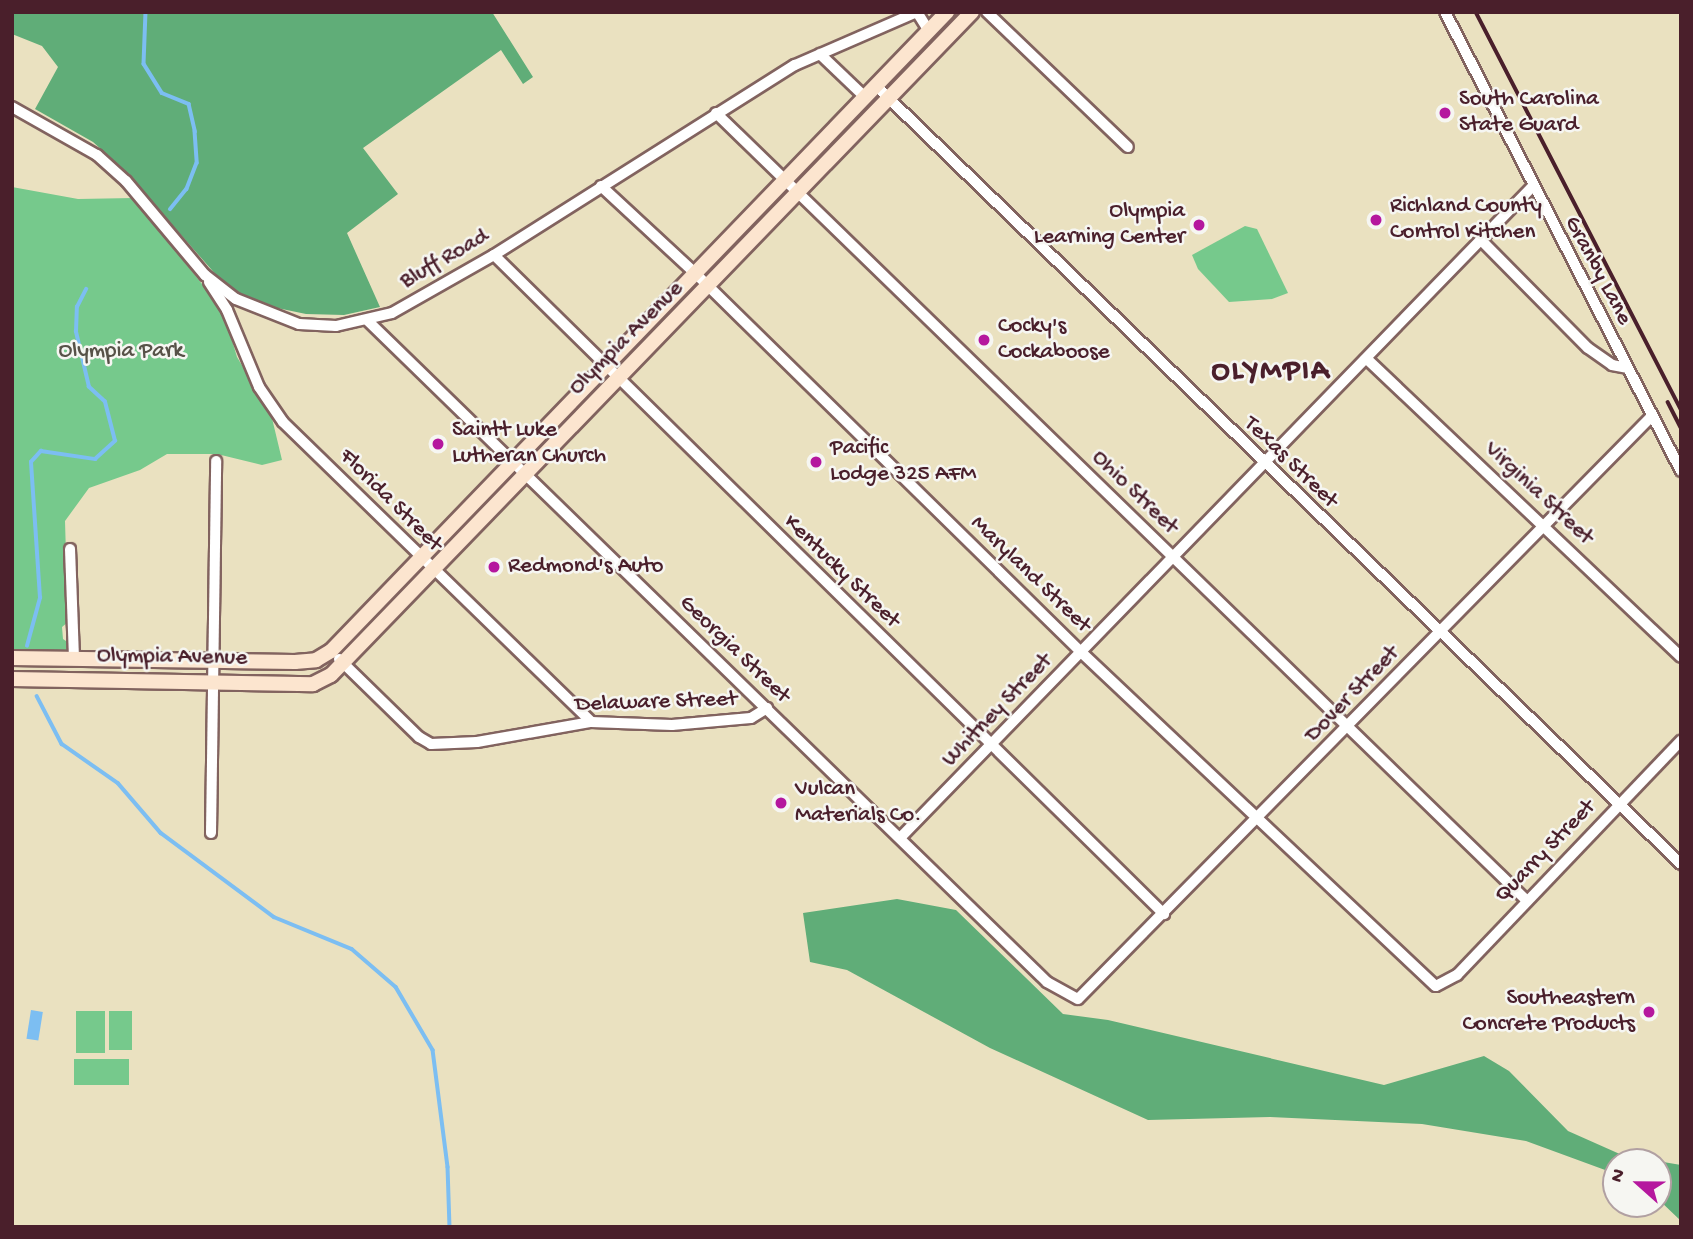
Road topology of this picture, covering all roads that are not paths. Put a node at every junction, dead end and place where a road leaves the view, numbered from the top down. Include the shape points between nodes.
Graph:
1 (917, 12) edge
2 (947, 12) edge
3 (972, 12) edge
4 (987, 12) edge
5 (1445, 12) edge
6 (929, 31) junction
7 (820, 54) junction
8 (876, 86) junction
9 (865, 97) junction
10 (888, 99) junction
11 (12, 107) edge
12 (716, 113) junction
13 (1128, 147) dead end
14 (784, 179) junction
15 (601, 186) junction
16 (1532, 187) junction
17 (799, 195) junction
18 (1483, 242) junction
19 (494, 255) junction
20 (695, 273) junction
21 (205, 275) junction
22 (710, 288) junction
23 (368, 321) junction
24 (1368, 360) junction
25 (604, 367) junction
26 (1627, 368) junction
27 (617, 381) junction
28 (1652, 416) junction
29 (216, 461) dead end
30 (511, 462) junction
31 (1265, 466) junction
32 (1681, 471) edge
33 (524, 477) junction
34 (1543, 525) junction
35 (70, 549) dead end
36 (420, 554) junction
37 (1173, 558) junction
38 (432, 569) junction
39 (1438, 633) junction
40 (331, 651) junction
41 (1081, 652) junction
42 (1681, 657) edge
43 (12, 658) edge
44 (74, 658) junction
45 (215, 660) junction
46 (342, 663) junction
47 (12, 678) edge
48 (214, 682) junction
49 (767, 708) junction
50 (591, 722) junction
51 (1349, 728) junction
52 (1681, 741) edge
53 (992, 746) junction
54 (1620, 804) junction
55 (1259, 819) junction
56 (211, 833) dead end
57 (900, 838) junction
58 (1681, 864) edge
59 (1525, 900) junction
60 (1164, 914) junction
61 (1436, 986) joint
62 (1079, 999) joint

1 - 6 street
1 - 7 street, Bluff Road
2 - 6 main road, Olympia Avenue
3 - 10 main road, Olympia Avenue
4 - 13 street
5 - 16 street, Granby Lane
6 - 8 main road, Olympia Avenue
7 - 9 street
7 - 12 street, Bluff Road
8 - 9 main road, Olympia Avenue
8 - 10 street, Texas Street
9 - 14 main road, Olympia Avenue
10 - 17 main road, Olympia Avenue
10 - 31 street, Texas Street
11 - 21 street, Bluff Road via 97,155
12 - 14 street, Ohio Street
12 - 15 street, Bluff Road
14 - 17 street, Ohio Street
14 - 20 main road, Olympia Avenue
15 - 19 street, Bluff Road
15 - 20 street, Maryland Street
16 - 18 street, Whitney Street
16 - 26 street, Granby Lane
17 - 22 main road, Olympia Avenue
17 - 37 street, Ohio Street
18 - 24 street, Whitney Street
18 - 26 street via 1588,348 1612,365
19 - 23 street, Bluff Road via 392,313
19 - 25 street, Kentucky Street
20 - 22 street, Maryland Street
20 - 25 main road, Olympia Avenue
21 - 23 street, Bluff Road via 255,309 299,324
21 - 36 street, Florida Street via 227,310 260,387 283,422
22 - 27 main road, Olympia Avenue
22 - 41 street, Maryland Street
23 - 30 street, Georgia Street
24 - 31 street, Whitney Street
24 - 34 street, Virginia Street
25 - 27 street, Kentucky Street
25 - 30 main road, Olympia Avenue
26 - 28 street, Granby Lane
27 - 33 main road, Olympia Avenue
27 - 53 street, Kentucky Street
28 - 32 street, Granby Lane
28 - 34 street, Dover Street
29 - 45 street
30 - 33 street, Georgia Street
30 - 36 main road, Olympia Avenue
31 - 37 street, Whitney Street
31 - 39 street, Texas Street
33 - 38 main road, Olympia Avenue
33 - 49 street, Georgia Street
34 - 39 street, Dover Street
34 - 42 street, Virginia Street
35 - 44 street
36 - 38 street, Florida Street
36 - 40 main road, Olympia Avenue
37 - 41 street, Whitney Street
37 - 51 street, Ohio Street
38 - 46 main road, Olympia Avenue
38 - 50 street, Florida Street
39 - 51 street, Dover Street
39 - 54 street, Texas Street
40 - 45 main road, Olympia Avenue via 316,660 295,662
40 - 46 street, Delaware Street
41 - 53 street, Whitney Street
41 - 55 street, Maryland Street
43 - 44 main road, Olympia Avenue
44 - 45 main road, Olympia Avenue
45 - 48 street
46 - 48 main road, Olympia Avenue via 313,684
46 - 50 street, Delaware Street via 431,744 477,742
47 - 48 main road, Olympia Avenue
48 - 56 street
49 - 50 street, Delaware Street via 751,718 671,725
49 - 57 street, Georgia Street
51 - 55 street, Dover Street
51 - 59 street, Ohio Street
52 - 54 street, Quarry Street
53 - 57 street, Whitney Street
53 - 60 street, Kentucky Street
54 - 58 street, Texas Street
54 - 59 street, Quarry Street
55 - 60 street, Dover Street
55 - 61 street, Maryland Street
57 - 62 street, Georgia Street via 1047,982
59 - 61 street, Quarry Street via 1457,975
60 - 62 street, Dover Street

